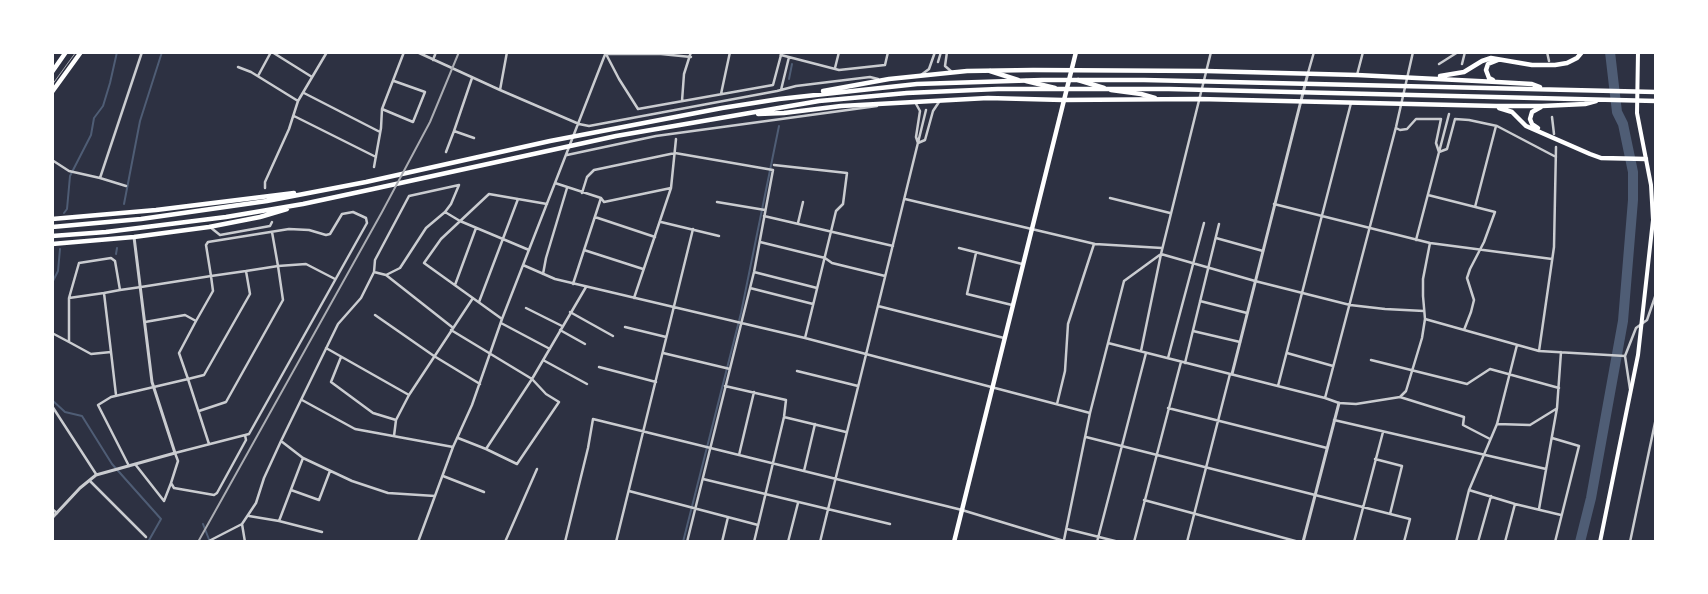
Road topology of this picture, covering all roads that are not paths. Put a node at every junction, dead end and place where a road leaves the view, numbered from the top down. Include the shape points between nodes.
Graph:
1 (66, 52) edge
2 (81, 52) edge
3 (142, 52) edge
4 (272, 52) edge
5 (327, 52) edge
6 (404, 52) edge
7 (417, 52) edge
8 (436, 52) edge
9 (507, 52) edge
10 (691, 52) edge
11 (730, 52) edge
12 (839, 52) edge
13 (888, 52) edge
14 (935, 52) edge
15 (941, 52) edge
16 (947, 52) edge
17 (1076, 52) edge
18 (1211, 52) edge
19 (1314, 52) edge
20 (1363, 52) edge
21 (1413, 52) edge
22 (1458, 52) edge
23 (1465, 52) edge
24 (1546, 52) edge
25 (1582, 52) edge
26 (1638, 52) edge
27 (606, 53) edge
28 (661, 53) edge
29 (782, 54) edge
30 (691, 57) junction
31 (789, 57) junction
32 (433, 60) junction
33 (1504, 60) junction
34 (1549, 61) dead end
35 (938, 62) dead end
36 (1439, 64) dead end
37 (1462, 64) dead end
38 (238, 67) dead end
39 (835, 69) junction
40 (1071, 70) junction
41 (988, 71) junction
42 (1206, 71) junction
43 (52, 72) edge
44 (953, 73) junction
45 (1308, 73) junction
46 (1357, 75) junction
47 (258, 76) junction
48 (920, 76) junction
49 (1070, 76) junction
50 (312, 77) junction
51 (1408, 77) junction
52 (472, 78) junction
53 (1428, 78) junction
54 (881, 80) junction
55 (394, 81) junction
56 (1497, 82) junction
57 (1546, 88) junction
58 (500, 90) junction
59 (781, 90) junction
60 (52, 92) edge
61 (1065, 92) junction
62 (1656, 92) edge
63 (303, 93) junction
64 (721, 94) junction
65 (780, 99) junction
66 (1158, 99) junction
67 (1200, 99) junction
68 (298, 100) junction
69 (1063, 100) junction
70 (1602, 100) junction
71 (682, 101) junction
72 (940, 101) junction
73 (1656, 101) edge
74 (915, 102) junction
75 (1301, 102) junction
76 (1351, 102) junction
77 (1401, 103) junction
78 (890, 104) junction
79 (1496, 106) junction
80 (1542, 106) junction
81 (382, 109) junction
82 (926, 110) dead end
83 (1449, 114) dead end
84 (294, 116) junction
85 (726, 116) junction
86 (1552, 117) dead end
87 (578, 124) junction
88 (1496, 126) junction
89 (1396, 127) junction
90 (454, 131) junction
91 (380, 132) junction
92 (1543, 132) junction
93 (1554, 134) dead end
94 (474, 138) dead end
95 (676, 139) dead end
96 (918, 143) junction
97 (1556, 147) dead end
98 (446, 152) dead end
99 (1439, 152) junction
100 (675, 153) junction
101 (567, 155) junction
102 (376, 157) junction
103 (1556, 157) junction
104 (52, 160) edge
105 (1646, 160) junction
106 (774, 165) dead end
107 (374, 167) dead end
108 (100, 178) junction
109 (555, 184) junction
110 (126, 186) dead end
111 (266, 188) dead end
112 (568, 188) junction
113 (671, 188) junction
114 (318, 192) junction
115 (582, 192) junction
116 (1428, 195) junction
117 (601, 198) junction
118 (1110, 198) dead end
119 (518, 199) junction
120 (905, 199) junction
121 (717, 202) dead end
122 (804, 202) dead end
123 (303, 204) junction
124 (547, 204) junction
125 (1274, 204) junction
126 (1475, 207) junction
127 (763, 210) junction
128 (445, 212) junction
129 (1170, 213) junction
130 (764, 216) junction
131 (1322, 216) junction
132 (595, 217) junction
133 (52, 219) edge
134 (460, 221) junction
135 (272, 222) dead end
136 (661, 222) junction
137 (798, 223) junction
138 (1204, 223) dead end
139 (1219, 224) dead end
140 (52, 227) edge
141 (209, 227) junction
142 (476, 228) junction
143 (1369, 228) junction
144 (693, 229) junction
145 (1031, 229) junction
146 (831, 231) junction
147 (272, 232) junction
148 (52, 236) edge
149 (719, 236) dead end
150 (134, 237) junction
151 (655, 237) junction
152 (1216, 238) junction
153 (503, 239) junction
154 (1416, 240) junction
155 (760, 242) junction
156 (1430, 243) junction
157 (52, 244) edge
158 (1094, 244) junction
159 (893, 246) junction
160 (959, 248) dead end
161 (1162, 248) junction
162 (1480, 249) junction
163 (529, 250) junction
164 (584, 250) junction
165 (1263, 251) junction
166 (976, 252) junction
167 (1161, 254) junction
168 (825, 258) junction
169 (1552, 259) junction
170 (1193, 263) junction
171 (1022, 264) junction
172 (523, 265) junction
173 (278, 266) junction
174 (1208, 268) junction
175 (643, 269) junction
176 (246, 270) junction
177 (374, 272) junction
178 (754, 272) junction
179 (543, 274) junction
180 (386, 275) junction
181 (211, 276) junction
182 (885, 276) junction
183 (335, 279) junction
184 (1255, 281) junction
185 (573, 284) junction
186 (455, 285) junction
187 (586, 287) junction
188 (140, 288) junction
189 (750, 288) junction
190 (817, 288) junction
191 (120, 290) junction
192 (104, 292) junction
193 (1302, 293) junction
194 (1656, 294) edge
195 (69, 298) junction
196 (473, 298) junction
197 (634, 298) junction
198 (1200, 301) junction
199 (479, 302) junction
200 (813, 304) junction
201 (1350, 304) junction
202 (1012, 305) junction
203 (878, 306) junction
204 (526, 308) dead end
205 (674, 308) junction
206 (1424, 311) junction
207 (570, 312) junction
208 (1247, 313) junction
209 (375, 315) dead end
210 (502, 319) junction
211 (1425, 319) junction
212 (196, 321) junction
213 (145, 322) junction
214 (501, 323) junction
215 (739, 323) junction
216 (1641, 323) junction
217 (625, 327) dead end
218 (451, 328) junction
219 (561, 328) junction
220 (1192, 330) junction
221 (1464, 330) junction
222 (52, 333) edge
223 (612, 336) dead end
224 (666, 337) junction
225 (805, 338) junction
226 (1004, 338) junction
227 (69, 342) junction
228 (1240, 342) junction
229 (1108, 343) junction
230 (585, 344) dead end
231 (1517, 345) junction
232 (326, 348) junction
233 (550, 348) junction
234 (1142, 351) junction
235 (1539, 351) junction
236 (111, 352) junction
237 (663, 352) junction
238 (1561, 352) junction
239 (1146, 353) junction
240 (1287, 353) junction
241 (490, 354) junction
242 (866, 354) junction
243 (434, 356) junction
244 (1625, 356) junction
245 (342, 357) junction
246 (1168, 358) junction
247 (543, 360) junction
248 (1371, 360) dead end
249 (1180, 362) junction
250 (1185, 363) junction
251 (1333, 366) junction
252 (599, 367) dead end
253 (727, 368) junction
254 (797, 370) dead end
255 (1412, 370) junction
256 (1231, 374) junction
257 (1510, 374) junction
258 (188, 379) junction
259 (532, 379) junction
260 (656, 382) junction
261 (480, 384) junction
262 (588, 384) dead end
263 (725, 386) junction
264 (858, 386) junction
265 (993, 387) junction
266 (1278, 387) junction
267 (153, 388) junction
268 (1559, 388) junction
269 (754, 392) junction
270 (409, 395) junction
271 (1631, 395) junction
272 (116, 396) junction
273 (1400, 397) junction
274 (1324, 398) junction
275 (302, 400) junction
276 (1339, 403) junction
277 (1057, 404) junction
278 (53, 408) edge
279 (1168, 408) junction
280 (1557, 408) junction
281 (199, 410) junction
282 (1090, 413) junction
283 (784, 417) junction
284 (1656, 418) edge
285 (396, 420) junction
286 (1218, 420) junction
287 (1334, 420) junction
288 (815, 424) junction
289 (1497, 424) junction
290 (644, 432) junction
291 (847, 432) junction
292 (1383, 432) junction
293 (245, 435) junction
294 (394, 436) junction
295 (1086, 437) junction
296 (458, 438) junction
297 (1552, 438) junction
298 (1490, 439) junction
299 (281, 441) junction
300 (209, 444) junction
301 (1122, 446) junction
302 (453, 447) junction
303 (486, 448) junction
304 (707, 448) junction
305 (1327, 448) junction
306 (175, 453) junction
307 (1156, 454) junction
308 (739, 455) junction
309 (1483, 455) junction
310 (303, 458) junction
311 (1375, 459) junction
312 (773, 463) junction
313 (135, 464) junction
314 (129, 466) junction
315 (1206, 467) junction
316 (537, 469) dead end
317 (1546, 469) junction
318 (330, 471) junction
319 (804, 471) junction
320 (96, 475) junction
321 (443, 476) junction
322 (835, 478) junction
323 (703, 479) junction
324 (89, 480) junction
325 (171, 484) junction
326 (291, 490) junction
327 (1469, 490) junction
328 (629, 491) junction
329 (484, 492) dead end
330 (765, 494) junction
331 (435, 496) junction
332 (1315, 496) junction
333 (1491, 496) junction
334 (1144, 500) junction
335 (798, 502) junction
336 (1515, 504) junction
337 (692, 508) junction
338 (1363, 508) junction
339 (52, 509) edge
340 (828, 509) junction
341 (1539, 509) junction
342 (962, 510) junction
343 (57, 513) junction
344 (1194, 514) junction
345 (1390, 514) junction
346 (1562, 514) junction
347 (249, 516) junction
348 (728, 517) junction
349 (52, 518) edge
350 (280, 521) junction
351 (242, 524) junction
352 (758, 524) junction
353 (890, 524) dead end
354 (1066, 529) junction
355 (322, 532) dead end
356 (1099, 536) junction
357 (1632, 536) junction
358 (146, 537) dead end
359 (207, 541) edge
360 (1063, 541) edge
361 (245, 542) edge
362 (418, 542) edge
363 (505, 542) edge
364 (565, 542) edge
365 (616, 542) edge
366 (687, 542) edge
367 (722, 542) edge
368 (754, 542) edge
369 (788, 542) edge
370 (820, 542) edge
371 (954, 542) edge
372 (1097, 542) edge
373 (1119, 542) edge
374 (1134, 542) edge
375 (1187, 542) edge
376 (1301, 542) edge
377 (1354, 542) edge
378 (1404, 542) edge
379 (1456, 542) edge
380 (1478, 542) edge
381 (1505, 542) edge
382 (1555, 542) edge
383 (1600, 542) edge
384 (1630, 542) edge
385 (1635, 542) edge

1 - 43 main road
2 - 60 main road
3 - 108 street
4 - 47 street
4 - 50 street
5 - 50 street
6 - 55 street
7 - 32 street
8 - 32 street
9 - 58 street
10 - 30 street
11 - 64 street
12 - 39 street
13 - 39 street via 884,65
14 - 48 street via 930,69
15 - 35 street
16 - 44 street via 945,67
17 - 40 main road
18 - 42 street
19 - 45 street
20 - 46 street
21 - 51 street
22 - 36 street
23 - 37 street
24 - 34 street
25 - 33 main road via 1567,64 1532,65
26 - 105 main road via 1637,113
27 - 28 street
27 - 71 street via 638,109
27 - 87 street
28 - 30 street
29 - 31 street
29 - 64 street via 773,85
30 - 71 street via 684,74
31 - 39 street
31 - 59 street
32 - 52 street
33 - 53 main road via 1491,58 1464,72
33 - 56 main road via 1493,61 1486,70
38 - 47 street
40 - 41 main road
40 - 42 main road
40 - 49 main road
41 - 44 main road
41 - 61 main road
42 - 45 main road
42 - 67 street
44 - 48 main road
45 - 46 main road
45 - 75 street
46 - 51 main road
47 - 68 street
48 - 54 main road
49 - 61 main road
49 - 66 main road via 1114,91
50 - 63 street
51 - 53 main road
51 - 77 street
52 - 58 street
52 - 90 street
53 - 56 main road
54 - 59 street via 870,77
54 - 65 main road
55 - 81 street
55 - 81 street via 425,92 413,122
56 - 57 main road
57 - 62 main road
57 - 65 main road via 1144,80 958,82
58 - 87 street
59 - 87 street via 589,126
61 - 69 main road
63 - 68 street
63 - 91 street
64 - 71 street
65 - 114 main road via 614,128
66 - 67 main road
66 - 69 main road
67 - 75 main road
67 - 129 street
68 - 84 street
69 - 72 main road via 988,98
69 - 145 main road
70 - 73 main road
70 - 80 main road
70 - 85 main road via 1160,89 998,89 819,101
72 - 74 main road
72 - 96 street via 933,111 925,140
74 - 78 main road
74 - 96 street via 920,111
75 - 76 main road
75 - 125 street
76 - 77 main road
76 - 131 street
77 - 79 main road
77 - 89 street
78 - 85 main road
78 - 101 street via 656,136
79 - 80 main road
79 - 92 main road via 1512,112 1526,126
80 - 92 main road via 1532,112 1530,119
81 - 91 street
82 - 96 street
83 - 99 street
84 - 102 street
84 - 111 street via 265,182
85 - 123 main road via 616,136
86 - 93 street
87 - 101 street
88 - 99 street via 1455,119 1447,149
88 - 103 street
88 - 126 street
89 - 99 street via 1407,129 1416,119 1441,119 1436,143
89 - 143 street
90 - 94 street
90 - 98 street
91 - 102 street
92 - 105 main road via 1601,158
95 - 100 street
96 - 120 street
97 - 103 street
99 - 116 street
100 - 113 street
100 - 115 street via 594,170 587,177
100 - 127 street via 773,170
101 - 109 street
102 - 107 street
103 - 169 street
104 - 108 street via 71,172
105 - 216 main road via 1653,220
106 - 146 street via 848,173 843,204 836,211
108 - 110 street
109 - 112 street
109 - 124 street
112 - 115 street
112 - 179 street
113 - 117 street via 604,202
113 - 136 street
114 - 133 main road
114 - 140 main road via 192,213
115 - 117 street
116 - 126 street
116 - 154 street
117 - 132 street
118 - 129 street
119 - 124 street
119 - 134 street via 489,194
119 - 153 street
120 - 145 street
120 - 159 street
121 - 127 street
122 - 137 street
123 - 141 main road
123 - 148 main road via 204,220
124 - 163 street
125 - 131 street
125 - 165 street
126 - 162 street via 1495,212
127 - 130 street
128 - 134 street
128 - 177 street via 460,185 409,196 375,260
128 - 180 street via 426,228 400,268
129 - 161 street
130 - 137 street
130 - 155 street
131 - 143 street
131 - 193 street
132 - 151 street
132 - 164 street
134 - 142 street
134 - 186 street via 441,239 424,263
135 - 141 street via 270,226 220,235
136 - 144 street
136 - 151 street
137 - 146 street
138 - 170 street
139 - 152 street
141 - 150 main road
142 - 153 street
142 - 186 street
143 - 154 street
143 - 201 street
144 - 149 street
144 - 205 street
145 - 158 street
145 - 171 main road
146 - 159 street
146 - 168 street
147 - 173 street
147 - 181 street via 208,242
147 - 183 street via 309,230 326,236 342,214 353,212 366,218 367,223
150 - 157 main road
150 - 188 street
151 - 175 street
152 - 165 street
152 - 174 street
153 - 163 street
153 - 199 street
154 - 156 street
155 - 168 street
155 - 178 street
156 - 162 street
156 - 206 street via 1423,279
158 - 161 street
158 - 277 street via 1068,324 1065,371
159 - 182 street
160 - 166 street
161 - 167 street
162 - 169 street
162 - 221 street via 1467,278 1474,300
163 - 172 street
164 - 175 street
164 - 185 street
165 - 184 street
166 - 171 street
166 - 202 street via 967,294
167 - 170 street
167 - 229 street via 1124,281
167 - 234 street
168 - 182 street via 832,263
168 - 190 street
169 - 235 street
170 - 174 street
170 - 246 street
171 - 202 main road
172 - 179 street
172 - 210 street
173 - 176 street
173 - 183 street via 306,264
173 - 281 street via 283,300 226,402
174 - 184 street
174 - 198 street
175 - 197 street
176 - 181 street
176 - 258 street via 250,294 204,374
177 - 180 street
177 - 232 street via 361,298 338,324
178 - 189 street
178 - 190 street
179 - 185 street
180 - 218 street
181 - 188 street
181 - 212 street via 213,290
182 - 203 street
183 - 293 street via 249,434
184 - 193 street
184 - 208 street
185 - 187 street
186 - 196 street
187 - 197 street
187 - 207 street
188 - 191 street
188 - 213 street
189 - 200 street
189 - 215 street
190 - 200 street
191 - 192 street
191 - 195 street via 115,261 111,258 79,263
192 - 195 street
192 - 236 street
193 - 201 street
193 - 240 street
194 - 216 street via 1647,320
195 - 227 street
196 - 199 street
196 - 218 street
197 - 205 street
198 - 208 street
198 - 220 street
199 - 210 street
200 - 225 street
201 - 206 street
201 - 251 street
202 - 226 main road
203 - 226 street
203 - 242 street
204 - 219 street
205 - 215 street
205 - 224 street
206 - 211 street
207 - 219 street
207 - 223 street
208 - 228 street
209 - 243 street
210 - 214 street
211 - 221 street
211 - 255 street
212 - 213 street via 185,316
212 - 258 street via 179,353
213 - 267 street
214 - 233 street
214 - 241 street
215 - 225 street
215 - 253 street
216 - 244 street
216 - 271 main road
217 - 224 street
218 - 241 street
218 - 243 street
219 - 230 street
219 - 233 street
220 - 228 street
220 - 250 street
221 - 231 street
222 - 227 street
224 - 237 street
225 - 242 street
226 - 265 main road
227 - 236 street via 91,354
228 - 256 street
229 - 234 street
229 - 282 street
231 - 235 street
231 - 257 street
232 - 245 street
232 - 275 street
233 - 247 street
234 - 239 street
235 - 238 street
236 - 272 street
237 - 253 street
237 - 260 street
238 - 244 street
238 - 268 street
239 - 246 street
239 - 301 street
240 - 251 street
240 - 266 street
241 - 259 street
241 - 261 street
242 - 264 street
242 - 265 street
243 - 261 street
243 - 270 street
244 - 271 street
245 - 270 street
245 - 285 street via 331,382 373,413
246 - 249 street
247 - 259 street
247 - 262 street
248 - 255 street
249 - 250 street
249 - 279 street
250 - 256 street
251 - 274 street
252 - 260 street
253 - 263 street
254 - 264 street
255 - 257 street via 1468,384 1490,369
255 - 273 street via 1406,391
256 - 266 street
256 - 286 street
257 - 268 street
257 - 289 street
258 - 267 street
258 - 281 street
259 - 303 street
259 - 303 street via 559,402 517,464
260 - 290 street
261 - 296 street
263 - 269 street
263 - 304 street
264 - 291 street
265 - 277 street
265 - 342 main road
266 - 274 street
267 - 272 street
267 - 306 street
268 - 280 street
269 - 283 street via 786,400
269 - 308 street
270 - 285 street
271 - 383 main road
272 - 314 street via 98,405
273 - 276 street via 1356,404
273 - 298 street via 1464,417 1463,425
274 - 276 street
275 - 294 street via 354,429
275 - 299 street
276 - 287 street
277 - 282 street
278 - 320 street
279 - 286 street
279 - 307 street
280 - 289 street via 1530,425
280 - 297 street
281 - 300 street
282 - 295 street
283 - 288 street
283 - 312 street
284 - 357 street
285 - 294 street
286 - 305 street
286 - 315 street
287 - 292 street
287 - 305 street
288 - 291 street
288 - 319 street
289 - 298 street
290 - 304 street
290 - 328 street
290 - 364 street via 593,419
291 - 322 street
292 - 309 street
292 - 311 street
293 - 300 street
293 - 325 street via 246,440 214,495 174,488
294 - 302 street
295 - 301 street
295 - 354 street
296 - 302 street
296 - 303 street
297 - 317 street
297 - 346 street via 1579,446
298 - 309 street
299 - 310 street
299 - 347 street
300 - 306 street
301 - 307 street
301 - 356 street
302 - 321 street
304 - 308 street
304 - 323 street
305 - 332 street
306 - 313 street
306 - 325 street via 178,461
307 - 315 street
307 - 334 street
308 - 312 street
309 - 317 street
309 - 327 street
310 - 318 street
310 - 326 street
311 - 338 street
311 - 345 street via 1402,466
312 - 319 street
312 - 330 street
313 - 314 street
313 - 325 street via 164,501
314 - 320 street
315 - 332 street
315 - 344 street
316 - 363 street
317 - 341 street
318 - 326 street via 319,500
318 - 331 street via 388,493
319 - 322 street
320 - 324 street
321 - 329 street
321 - 331 street
322 - 340 street
322 - 342 street
323 - 330 street
323 - 337 street
324 - 343 street
324 - 358 street
326 - 350 street
327 - 333 street
327 - 379 street
328 - 337 street
328 - 365 street
330 - 335 street
330 - 352 street
331 - 362 street
332 - 338 street
332 - 376 street
333 - 336 street
333 - 380 street
334 - 344 street
334 - 374 street
335 - 340 street
335 - 369 street
336 - 341 street
336 - 381 street
337 - 348 street
337 - 366 street
338 - 345 street
338 - 377 street
339 - 343 street
340 - 353 street
340 - 370 street
341 - 346 street
342 - 360 street
342 - 371 main road
343 - 349 street
344 - 375 street
344 - 376 street
345 - 378 street via 1410,519
346 - 382 street
347 - 350 street
347 - 351 street
348 - 352 street
348 - 367 street
350 - 355 street
351 - 359 street
351 - 361 street
352 - 368 street
354 - 356 street
354 - 360 street
356 - 372 street
356 - 373 street
357 - 384 street
357 - 385 street

